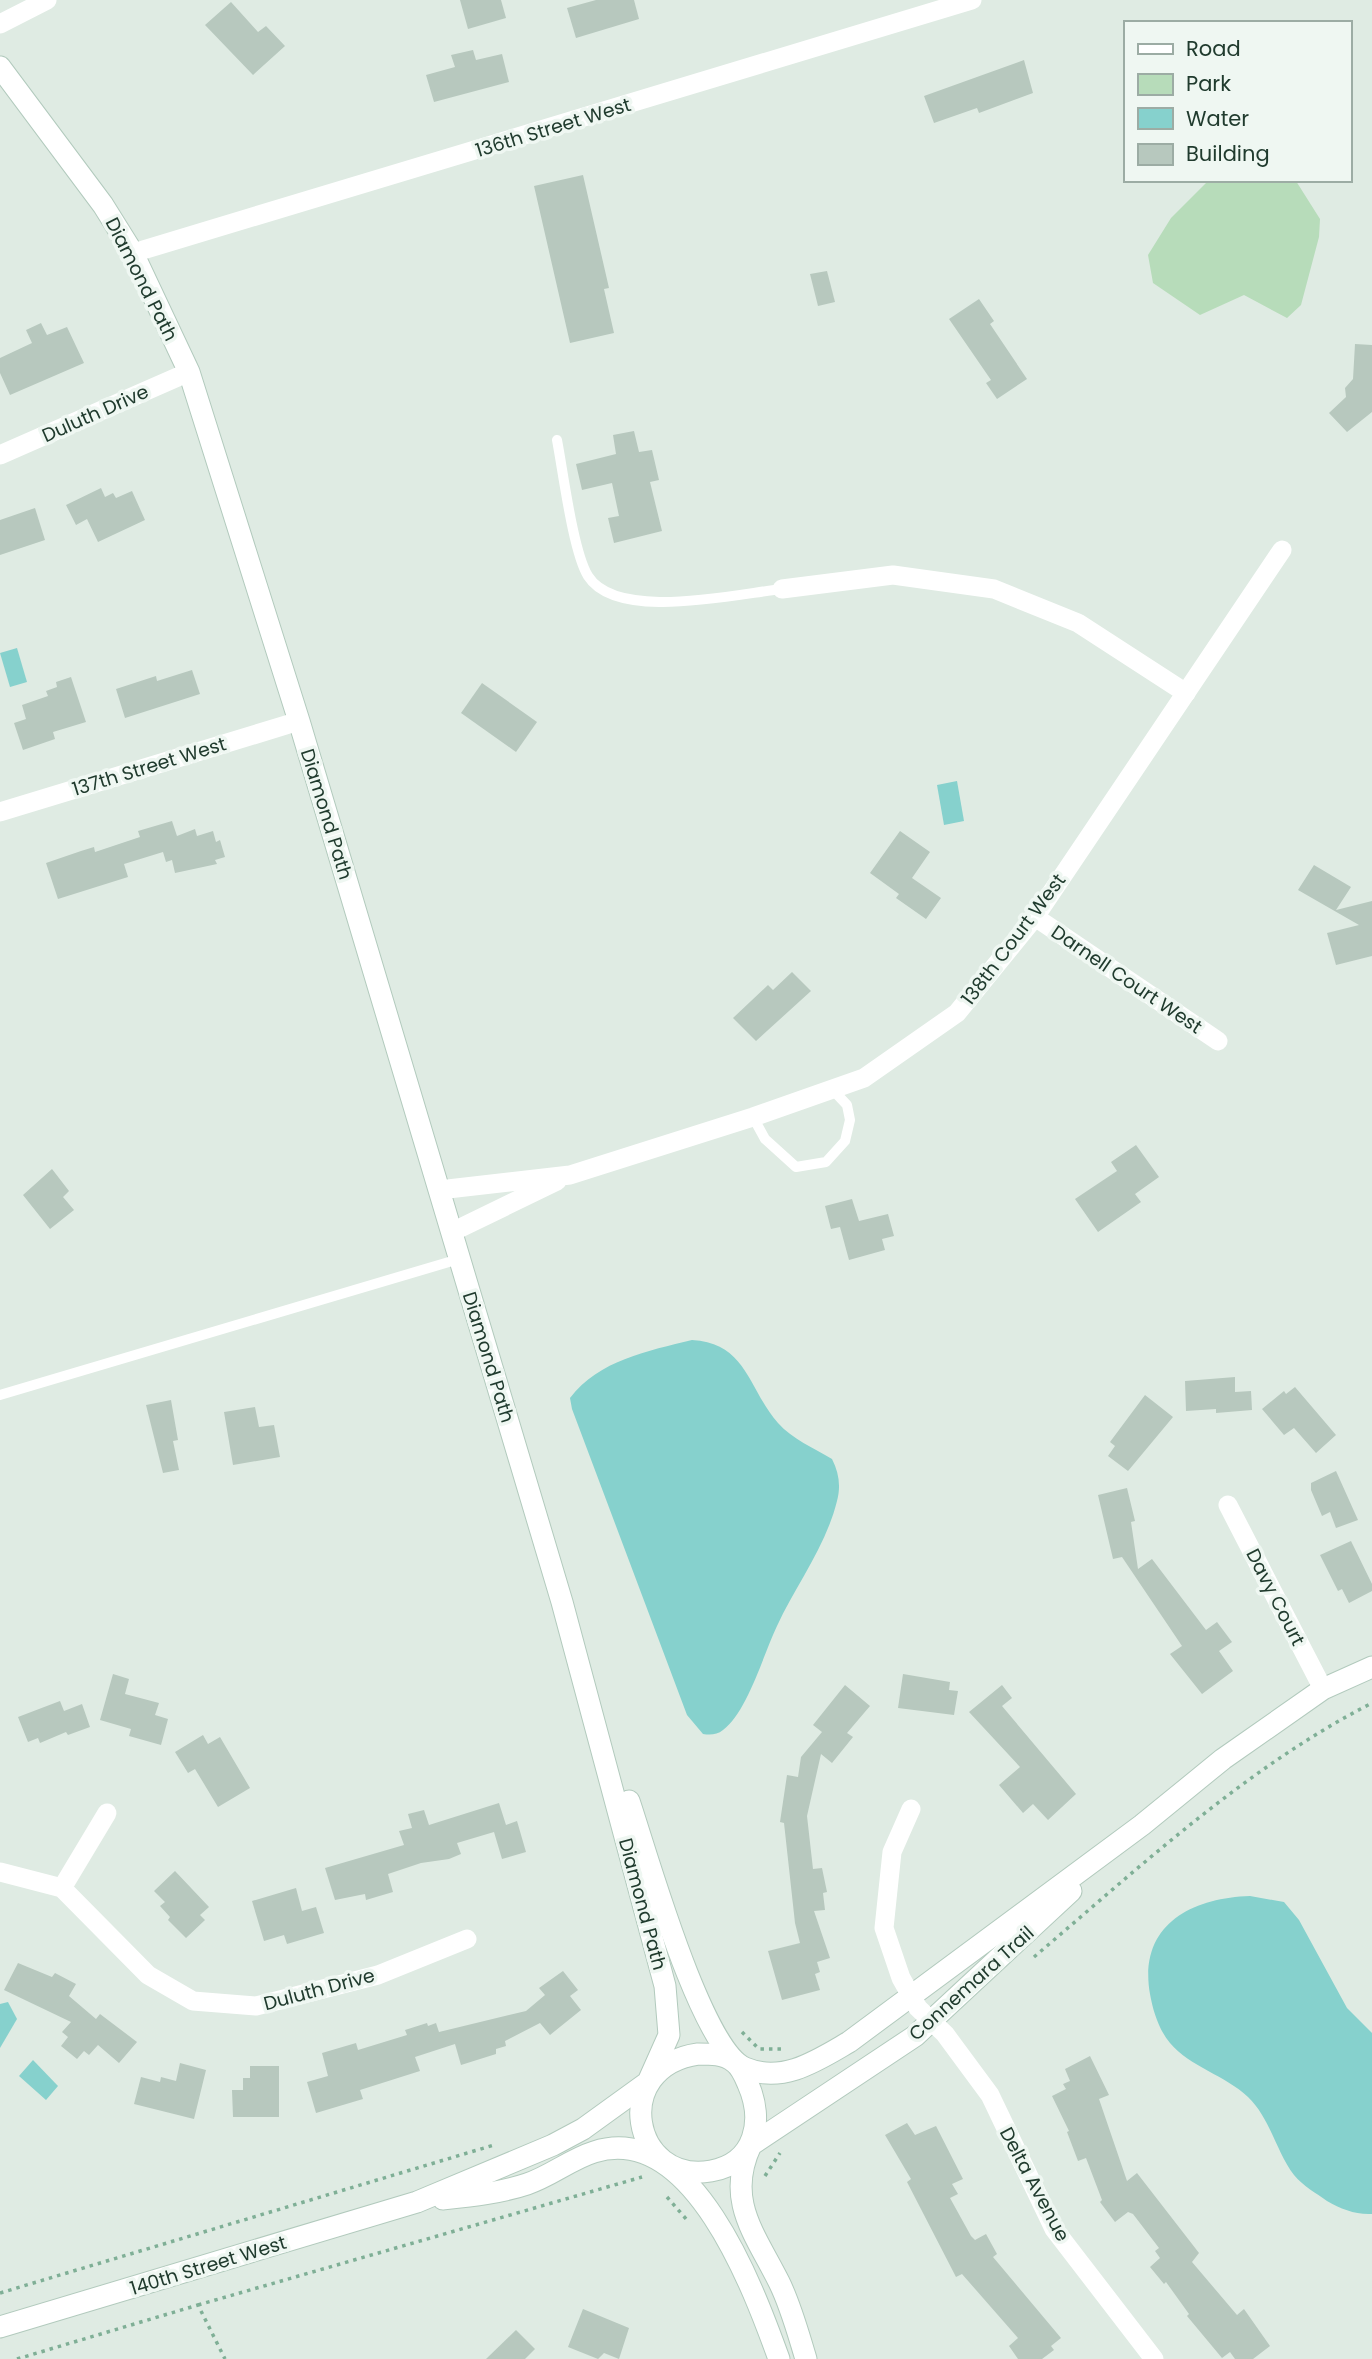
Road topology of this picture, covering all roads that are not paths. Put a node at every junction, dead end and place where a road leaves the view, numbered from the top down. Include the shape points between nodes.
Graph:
1 (47, 0) edge
2 (972, 0) edge
3 (0, 24) edge
4 (0, 67) edge
5 (133, 253) junction
6 (189, 372) junction
7 (557, 440) dead end
8 (0, 455) edge
9 (1282, 550) dead end
10 (782, 589) joint
11 (1186, 693) junction
12 (299, 721) junction
13 (0, 812) edge
14 (1035, 917) junction
15 (1218, 1041) dead end
16 (832, 1089) junction
17 (753, 1117) junction
18 (570, 1175) junction
19 (439, 1190) junction
20 (452, 1232) junction
21 (460, 1258) junction
22 (0, 1395) edge
23 (1228, 1505) dead end
24 (562, 1602) junction
25 (1372, 1667) edge
26 (1323, 1689) junction
27 (911, 1809) dead end
28 (107, 1812) dead end
29 (1142, 1825) junction
30 (0, 1872) edge
31 (62, 1888) junction
32 (467, 1939) dead end
33 (920, 2008) junction
34 (735, 2062) junction
35 (648, 2082) junction
36 (751, 2145) junction
37 (667, 2164) junction
38 (417, 2202) junction
39 (0, 2327) edge
40 (779, 2359) edge
41 (806, 2359) edge
42 (1154, 2359) edge

1 - 3 street
2 - 5 street, 136th Street West
4 - 5 street, Diamond Path via 92,187
5 - 6 street, Diamond Path
6 - 8 street, Duluth Drive
6 - 12 street, Diamond Path
7 - 10 lane via 578,547 588,576 607,593 647,604
9 - 11 street, 138th Court West
10 - 11 street via 893,575 994,589 1078,623
11 - 14 street, 138th Court West
12 - 13 street, 137th Street West
12 - 19 street, Diamond Path
14 - 15 street, Darnell Court West
14 - 16 street, 138th Court West via 957,1013 864,1078
16 - 17 street, 138th Court West
16 - 17 lane via 847,1105 850,1120 845,1141 826,1162 796,1167 765,1139
17 - 18 street, 138th Court West
18 - 19 street, 138th Court West
18 - 20 street, 138th Court West
19 - 20 street, Diamond Path
20 - 21 street, Diamond Path
21 - 22 lane
21 - 24 street, Diamond Path
23 - 26 street, Davy Court
24 - 34 street, Diamond Path via 684,1966
24 - 35 street, Diamond Path via 665,1986 669,2035
25 - 26 street, Connemara Trail
26 - 29 street, Connemara Trail via 1223,1759
27 - 33 street, Delta Avenue via 892,1852 884,1928 897,1969
28 - 31 street
29 - 33 street, Connemara Trail
29 - 33 street, Connemara Trail
30 - 31 street
31 - 32 street, Duluth Drive via 148,1975 193,2001 256,2006 378,1975
33 - 34 street, Connemara Trail via 799,2071 748,2069
33 - 36 street, Connemara Trail
33 - 42 street, Delta Avenue via 990,2095 1054,2228
34 - 35 street via 717,2054 686,2056
34 - 36 street, Diamond Path via 755,2099 757,2129
35 - 37 street, Diamond Path via 639,2105 640,2123
35 - 38 street, 140th Street West via 553,2145
36 - 37 street via 731,2164 712,2171 685,2171
36 - 41 street, Diamond Path via 742,2167 745,2215 780,2283
37 - 38 street, 140th Street West via 632,2147 609,2149 528,2184
37 - 40 street, Diamond Path via 720,2226 758,2299
38 - 39 street, 140th Street West

